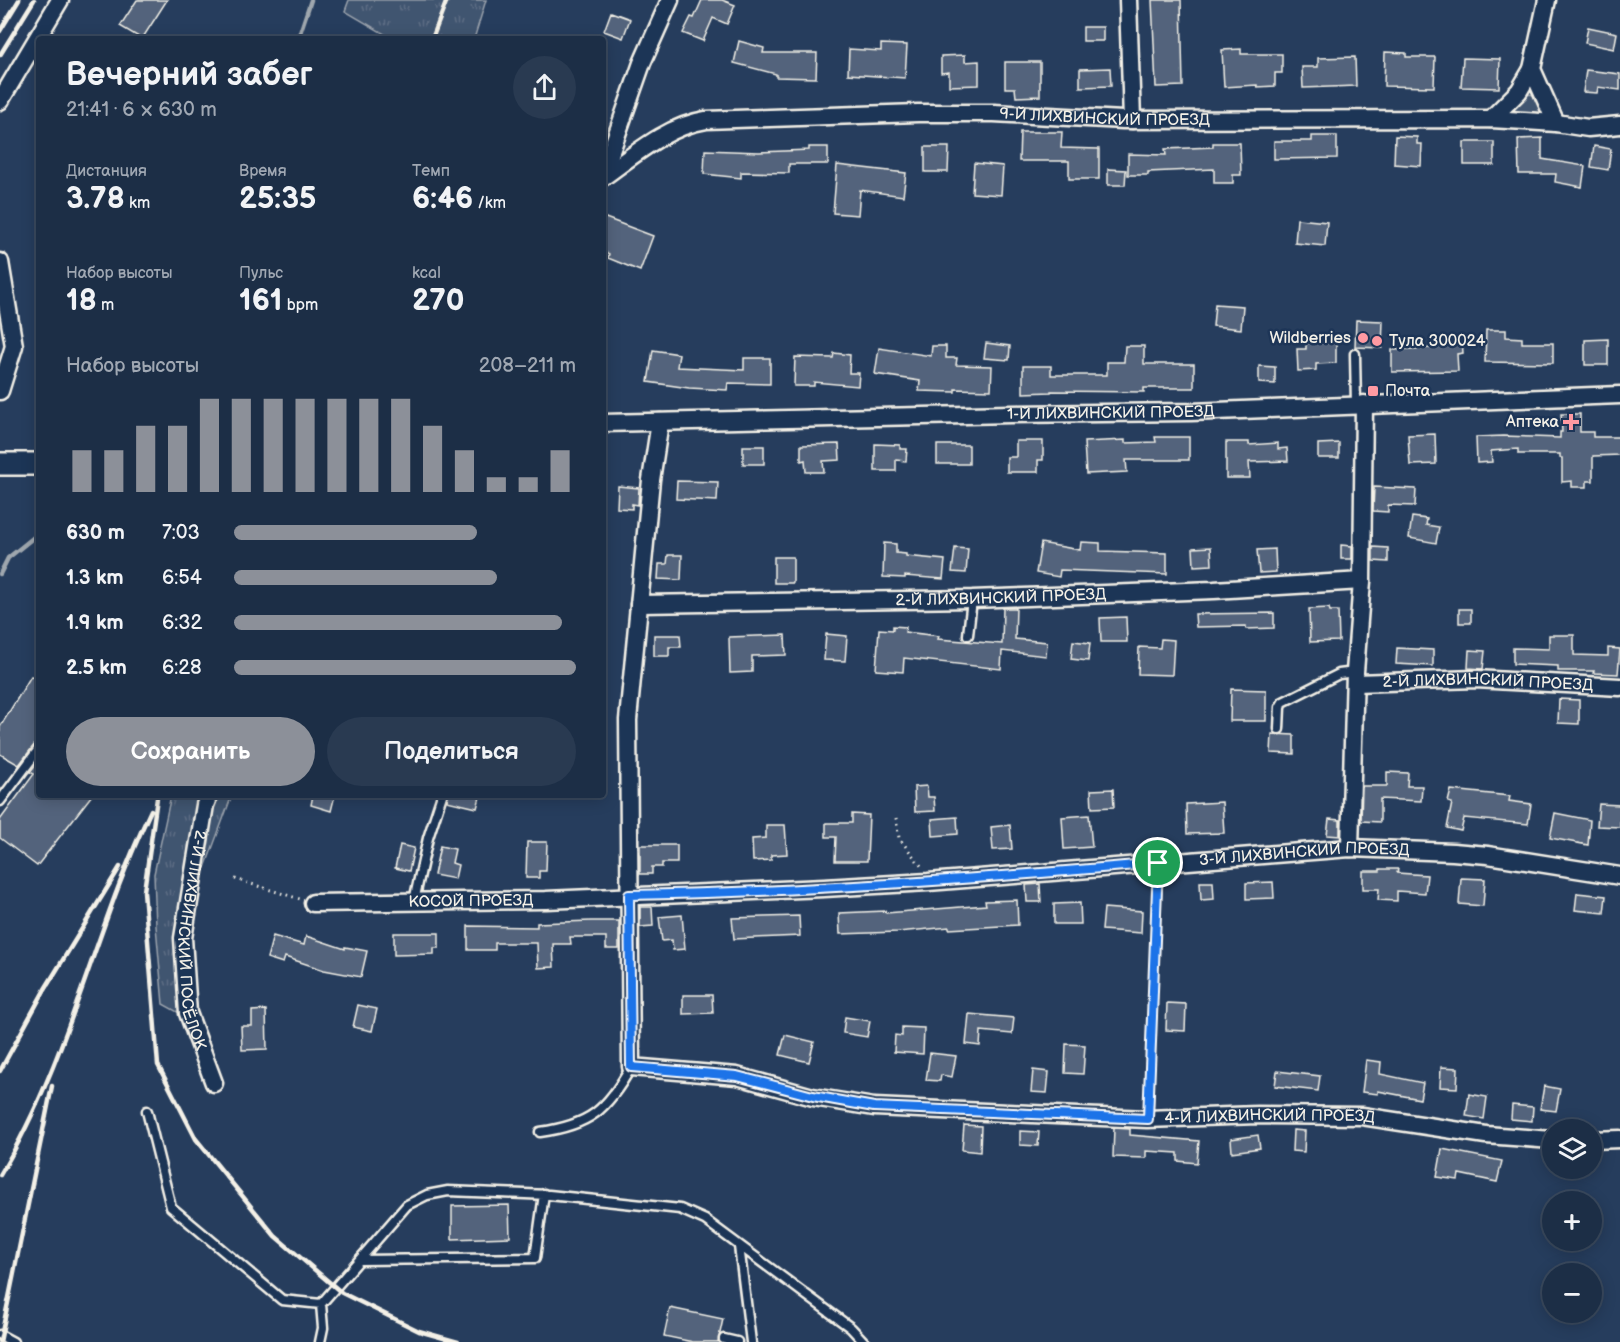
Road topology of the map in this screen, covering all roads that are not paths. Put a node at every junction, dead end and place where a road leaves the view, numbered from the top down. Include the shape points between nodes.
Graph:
1 (60, 0) edge
2 (670, 0) edge
3 (1128, 0) edge
4 (1547, 0) edge
5 (38, 36) edge
6 (36, 40) edge
7 (1532, 69) junction
8 (0, 100) edge
9 (1491, 119) junction
10 (1132, 120) junction
11 (1556, 123) junction
12 (1620, 125) edge
13 (606, 167) edge
14 (606, 174) edge
15 (0, 262) edge
16 (1355, 354) dead end
17 (0, 391) edge
18 (1620, 395) edge
19 (1360, 405) junction
20 (660, 422) junction
21 (606, 423) edge
22 (0, 464) edge
23 (36, 464) edge
24 (1362, 581) junction
25 (972, 599) junction
26 (639, 604) junction
27 (968, 635) dead end
28 (1356, 677) junction
29 (1620, 687) edge
30 (1279, 729) dead end
31 (36, 753) edge
32 (208, 798) edge
33 (441, 798) edge
34 (0, 801) edge
35 (1350, 848) junction
36 (1620, 876) edge
37 (629, 895) junction
38 (414, 901) junction
39 (313, 903) road end
40 (631, 1067) junction
41 (214, 1083) dead end
42 (147, 1111) dead end
43 (540, 1132) dead end
44 (1542, 1139) edge
45 (1620, 1139) edge
46 (1602, 1140) edge
47 (544, 1194) junction
48 (738, 1246) junction
49 (360, 1260) junction
50 (321, 1304) junction
51 (0, 1335) edge
52 (724, 1339) dead end
53 (13, 1342) edge
54 (320, 1342) edge
55 (737, 1342) edge
56 (751, 1342) edge
57 (864, 1342) edge

1 - 5 street
2 - 13 street via 642,63
3 - 10 street
4 - 7 street
6 - 8 street
7 - 9 street via 1519,91
7 - 11 street
9 - 10 street, 9-Й ЛИХВИНСКИЙ ПРОЕЗД
9 - 11 street, 9-Й ЛИХВИНСКИЙ ПРОЕЗД
10 - 14 street, 9-Й ЛИХВИНСКИЙ ПРОЕЗД via 918,112 706,120 674,129
11 - 12 street, 9-Й ЛИХВИНСКИЙ ПРОЕЗД via 1581,128
15 - 17 street via 14,346
16 - 19 lane
18 - 19 street, 1-Й ЛИХВИНСКИЙ ПРОЕЗД
19 - 20 street, 1-Й ЛИХВИНСКИЙ ПРОЕЗД
19 - 24 street
20 - 21 street, 1-Й ЛИХВИНСКИЙ ПРОЕЗД
20 - 26 street
22 - 23 street
24 - 25 street, 2-Й ЛИХВИНСКИЙ ПРОЕЗД
24 - 28 street
25 - 26 street, 2-Й ЛИХВИНСКИЙ ПРОЕЗД
25 - 27 lane
26 - 37 street via 627,720
28 - 29 street, 2-Й ЛИХВИНСКИЙ ПРОЕЗД
28 - 30 lane via 1339,674 1283,702
28 - 35 street
31 - 34 lane
32 - 41 street, 2-Й ЛИХВИНСКИЙ ПОСЁЛОК via 183,938 188,1013
33 - 38 lane
35 - 36 street, 3-Й ЛИХВИНСКИЙ ПРОЕЗД via 1488,855
35 - 37 street, 3-Й ЛИХВИНСКИЙ ПРОЕЗД via 928,882
37 - 38 street, КОСОЙ ПРОЕЗД
37 - 40 street
38 - 39 street, КОСОЙ ПРОЕЗД
40 - 43 lane via 617,1091 586,1120
40 - 44 street, 4-Й ЛИХВИНСКИЙ ПРОЕЗД via 737,1076 874,1107 1148,1119 1362,1116
42 - 50 lane via 171,1207 282,1300
45 - 46 street
47 - 48 lane via 680,1209 705,1220
47 - 49 lane via 448,1191 422,1197 408,1205
47 - 49 lane via 535,1258
48 - 56 lane
48 - 57 lane via 851,1328
49 - 50 lane
50 - 54 lane
51 - 53 lane
52 - 55 lane

